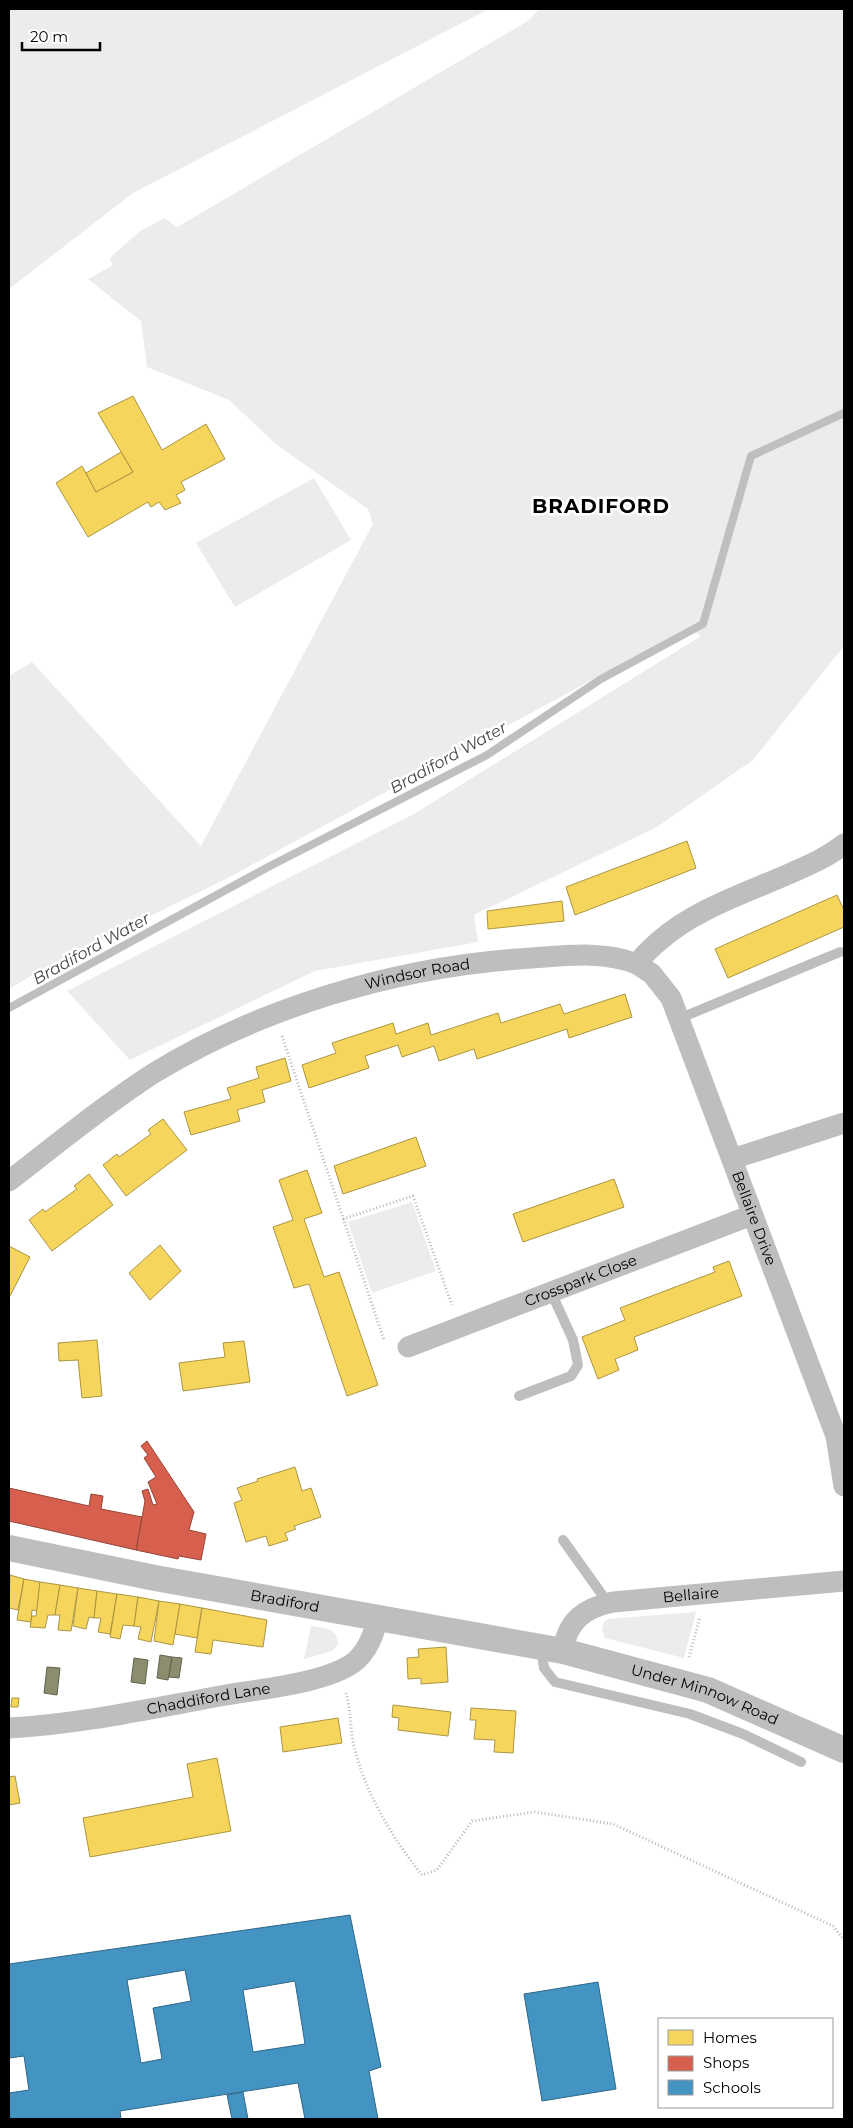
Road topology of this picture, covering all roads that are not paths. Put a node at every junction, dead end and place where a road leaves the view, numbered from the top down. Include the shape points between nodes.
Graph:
1 (844, 844) edge
2 (840, 952) dead end
3 (637, 964) junction
4 (678, 1019) junction
5 (844, 1123) edge
6 (732, 1159) junction
7 (9, 1181) edge
8 (752, 1215) junction
9 (551, 1292) junction
10 (408, 1347) dead end
11 (519, 1396) dead end
12 (844, 1486) edge
13 (563, 1540) dead end
14 (9, 1548) edge
15 (844, 1581) edge
16 (608, 1603) junction
17 (378, 1617) junction
18 (552, 1649) junction
19 (9, 1728) edge
20 (844, 1750) edge
21 (801, 1762) dead end

1 - 3 street via 830,855 690,919 666,935
2 - 4 lane
3 - 4 street, Bellaire Drive via 652,974 666,990
3 - 7 street, Windsor Road via 618,958 582,955 483,962 365,985 275,1014 217,1038 152,1074
4 - 6 street, Bellaire Drive
5 - 6 street
6 - 8 street, Bellaire Drive
8 - 9 street, Crosspark Close
8 - 12 street, Bellaire Drive via 836,1436
9 - 10 street, Crosspark Close
9 - 11 lane via 573,1340 578,1365 571,1376
13 - 16 lane
14 - 17 street, Bradiford via 155,1578
15 - 16 street, Bellaire
16 - 18 street, Bellaire via 584,1612 572,1622 564,1638
17 - 18 street, Bradiford
17 - 19 street, Chaddiford Lane via 373,1637 364,1650 355,1662 340,1670 299,1682 74,1723
18 - 20 street, Under Minnow Road via 708,1690
18 - 21 lane via 544,1668 556,1682 690,1714 743,1734

